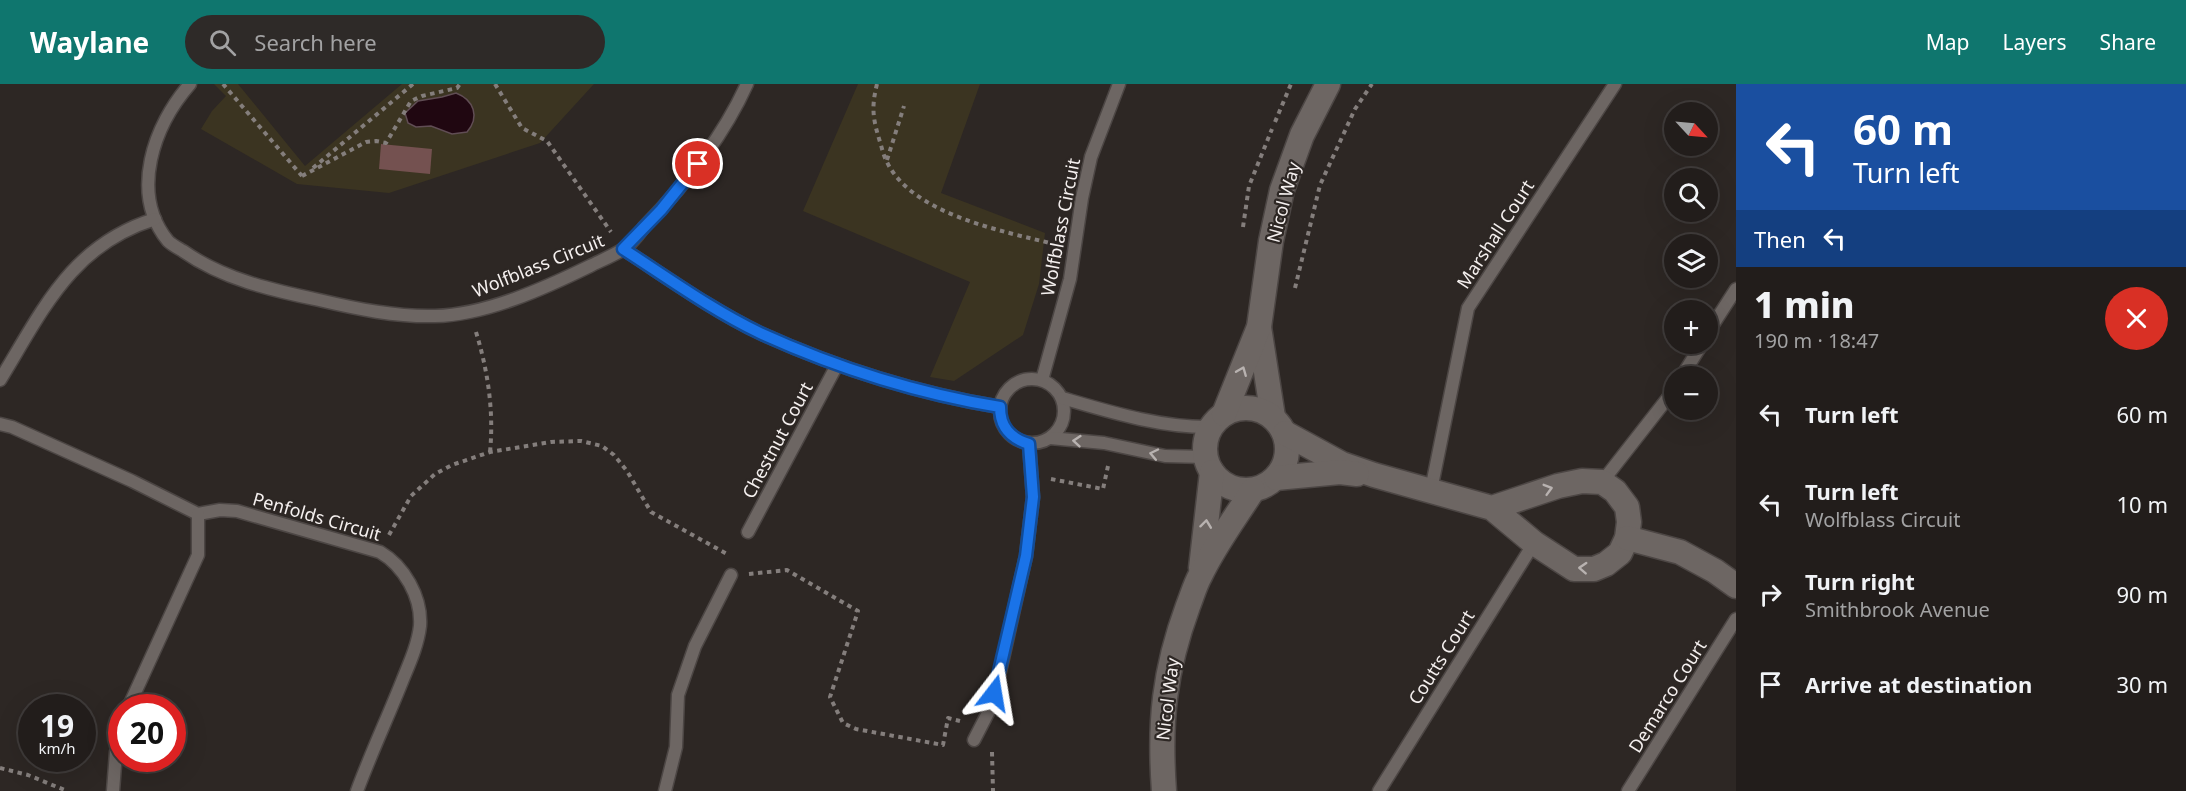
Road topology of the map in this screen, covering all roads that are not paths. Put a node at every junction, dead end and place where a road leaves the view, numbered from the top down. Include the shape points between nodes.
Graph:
1 (190, 84) edge
2 (747, 84) edge
3 (1119, 84) edge
4 (1328, 84) edge
5 (1615, 84) edge
6 (155, 219) junction
7 (623, 249) junction
8 (1736, 289) edge
9 (1718, 317) edge
10 (1259, 327) junction
11 (837, 365) junction
12 (0, 380) edge
13 (1042, 380) junction
14 (1062, 398) junction
15 (1664, 403) edge
16 (1000, 407) junction
17 (1218, 421) junction
18 (0, 424) edge
19 (1279, 425) junction
20 (1050, 438) junction
21 (1029, 444) junction
22 (1209, 465) junction
23 (1374, 475) junction
24 (1276, 478) junction
25 (1602, 482) junction
26 (1253, 490) junction
27 (1431, 490) junction
28 (1492, 508) junction
29 (198, 514) junction
30 (748, 532) dead end
31 (1627, 538) junction
32 (1534, 543) junction
33 (731, 575) road end
34 (1200, 576) junction
35 (1736, 585) edge
36 (1736, 619) edge
37 (134, 694) edge
38 (974, 740) dead end
39 (114, 772) edge
40 (113, 791) edge
41 (357, 791) edge
42 (665, 791) edge
43 (1164, 791) edge
44 (1379, 791) edge
45 (1628, 791) edge

1 - 6 lane, Wolfblass Circuit via 160,128 152,156 147,188
2 - 7 lane via 698,164
3 - 13 lane, Wolfblass Circuit via 1091,157 1068,288
4 - 10 street, Nicol Way via 1302,135 1282,190
5 - 27 lane, Marshall Court via 1468,308
6 - 7 lane, Wolfblass Circuit via 169,242 197,261 259,287 400,315 470,312 511,299
6 - 12 lane via 130,226 76,266 57,289
7 - 11 lane, Wolfblass Circuit via 759,332
8 - 9 lane
17 -> 10 street, Nicol Way
10 - 19 street, Nicol Way
11 - 16 lane, Wolfblass Circuit via 901,387
11 - 30 lane, Chestnut Court
13 - 14 lane
13 - 16 lane via 1019,381 1003,396
14 - 17 lane via 1181,426
14 - 20 lane via 1064,420
15 - 25 lane
16 - 21 lane via 1008,434
17 - 19 street via 1236,409 1249,408 1262,410
17 - 22 street via 1207,436
18 - 29 lane
19 - 23 street via 1342,464
19 - 24 street via 1288,445 1287,457
20 - 21 lane
22 -> 20 lane via 1104,443
21 - 38 lane via 1033,497 1026,556 990,709
22 - 26 street via 1220,481 1230,487
34 -> 22 street, Nicol Way
23 - 24 street via 1340,472
23 - 27 street
24 - 26 street
28 -> 25 street via 1558,486
25 - 31 street via 1627,507
26 - 34 street, Nicol Way
27 - 28 street
28 - 32 street
29 - 37 lane via 198,555
29 - 41 lane, Penfolds Circuit via 237,511 380,552 393,559 413,588 420,626 414,651
31 -> 32 street via 1620,553 1594,569 1574,569
31 - 35 street via 1680,552
32 - 44 lane, Coutts Court
33 - 42 lane via 695,646 678,695 676,747
34 - 43 street, Nicol Way via 1167,673 1161,742
36 - 45 lane, Demarco Court
39 - 40 lane

